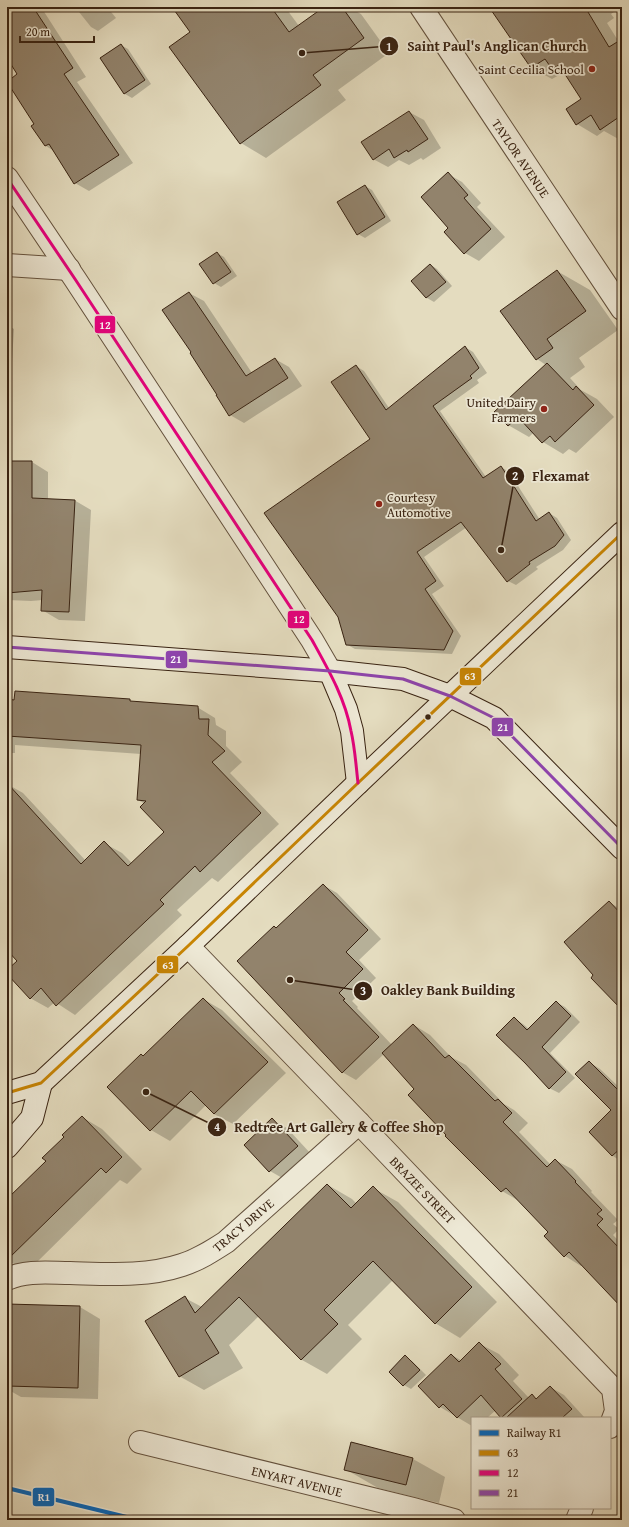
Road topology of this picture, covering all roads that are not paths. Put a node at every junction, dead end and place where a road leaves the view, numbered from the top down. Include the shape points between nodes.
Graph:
1 (421, 7) edge
2 (7, 178) edge
3 (7, 265) edge
4 (69, 269) junction
5 (622, 309) edge
6 (622, 533) edge
7 (7, 647) edge
8 (330, 671) junction
9 (450, 696) junction
10 (358, 783) junction
11 (622, 848) edge
12 (188, 946) junction
13 (41, 1083) junction
14 (7, 1093) edge
15 (359, 1123) junction
16 (7, 1147) edge
17 (7, 1279) edge
18 (611, 1425) edge
19 (140, 1442) dead end
20 (582, 1509) edge
21 (454, 1520) edge
22 (577, 1520) edge

1 - 5 street, TAYLOR AVENUE
2 - 4 street
3 - 4 street
4 - 8 street
6 - 9 street
7 - 8 street
8 - 9 street via 403,679
8 - 10 street via 352,731
9 - 10 street
9 - 11 street via 494,718
10 - 12 street
12 - 13 street
12 - 15 street, BRAZEE STREET
13 - 14 street
13 - 16 street via 32,1118
15 - 17 street, TRACY DRIVE via 226,1242 188,1263 147,1273 35,1272
15 - 18 street, BRAZEE STREET via 613,1388 616,1411
19 - 21 street, ENYART AVENUE
20 - 22 street

